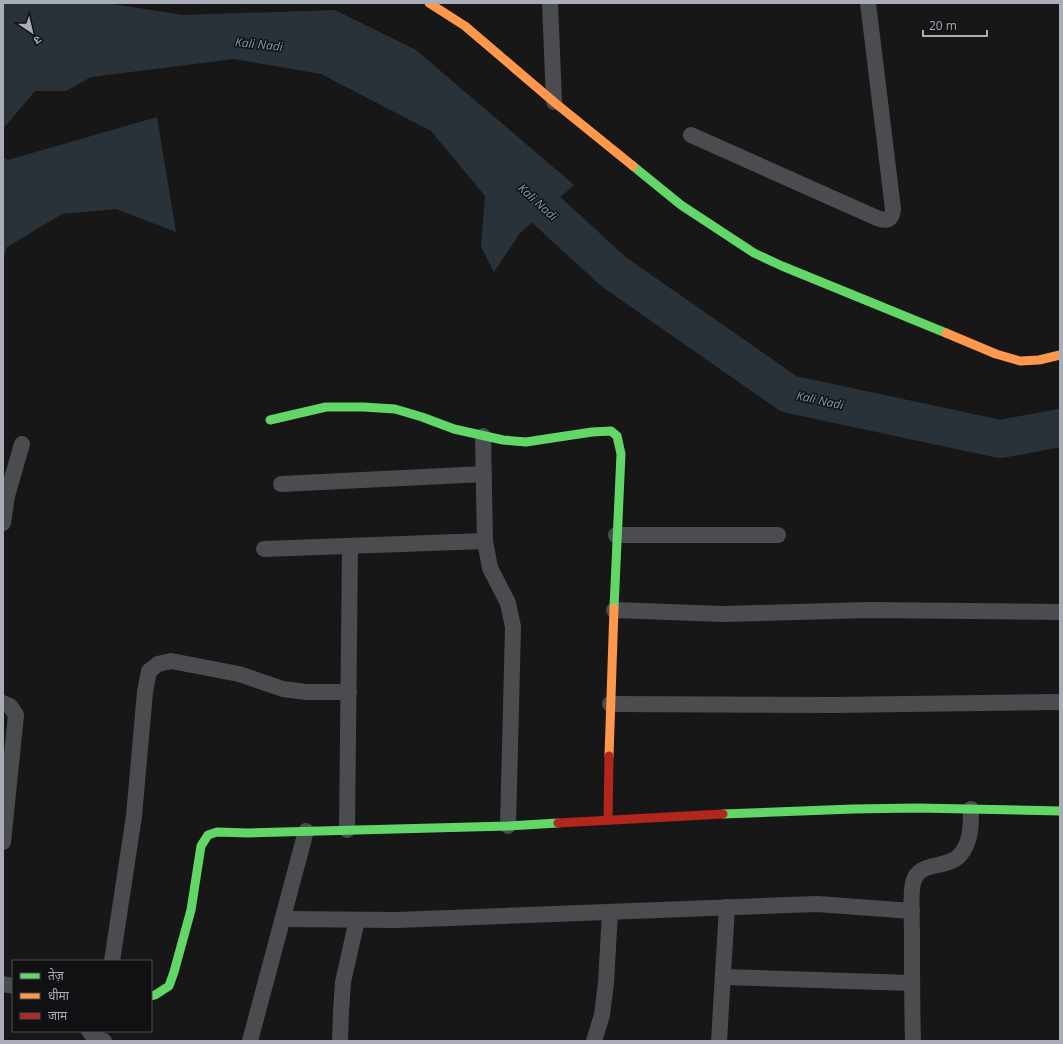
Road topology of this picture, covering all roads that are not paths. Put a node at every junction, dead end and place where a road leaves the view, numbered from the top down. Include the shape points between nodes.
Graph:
1 (429, 3) edge
2 (550, 3) edge
3 (868, 3) edge
4 (554, 102) junction
5 (691, 135) dead end
6 (1060, 355) edge
7 (270, 420) dead end
8 (483, 436) junction
9 (22, 444) dead end
10 (484, 474) junction
11 (281, 484) dead end
12 (3, 523) edge
13 (616, 535) junction
14 (778, 535) dead end
15 (485, 541) junction
16 (350, 546) junction
17 (264, 549) dead end
18 (614, 610) junction
19 (1060, 612) edge
20 (348, 692) junction
21 (1060, 702) edge
22 (3, 703) edge
23 (610, 704) junction
24 (971, 809) junction
25 (1060, 811) edge
26 (608, 820) junction
27 (508, 826) junction
28 (347, 830) junction
29 (306, 831) junction
30 (3, 842) edge
31 (727, 907) junction
32 (912, 910) junction
33 (610, 912) junction
34 (283, 919) junction
35 (357, 920) junction
36 (112, 960) edge
37 (723, 978) junction
38 (912, 983) junction
39 (152, 996) edge
40 (90, 1032) edge
41 (104, 1041) edge
42 (250, 1041) edge
43 (340, 1041) edge
44 (594, 1041) edge
45 (719, 1041) edge
46 (913, 1041) edge

1 - 4 street via 464,26
2 - 4 street
3 - 5 street via 893,209 888,219 877,218
4 - 6 street via 680,205 754,253 996,354 1020,360 1039,360
7 - 8 street via 326,407 395,409
8 - 10 street
8 - 13 street via 526,442 592,432 611,431 618,436 621,454
9 - 12 street via 7,496
10 - 11 street
10 - 15 street
13 - 14 street
13 - 18 street
15 - 16 street
15 - 27 street via 490,568 508,603 512,627
16 - 17 street
16 - 20 street
18 - 19 street via 723,614 869,610
18 - 23 street
20 - 28 street
20 - 36 street via 283,689 238,674 171,661 158,664 149,671 134,816
21 - 23 street
22 - 30 street via 10,706 16,715
23 - 26 street
24 - 25 street
24 - 26 street via 853,809
24 - 32 street via 971,830 960,855 953,861 917,873 913,883
26 - 27 street
27 - 28 street
28 - 29 street
29 - 34 street
29 - 39 street via 217,832 208,835 201,846 191,910 174,972 169,986
31 - 32 street via 816,904
31 - 33 street
31 - 37 street
32 - 38 street
33 - 35 street
33 - 44 street via 606,983 602,1015
34 - 35 street
34 - 42 street
35 - 43 street via 343,982
37 - 38 street
37 - 45 street
38 - 46 street
40 - 41 street via 95,1038

